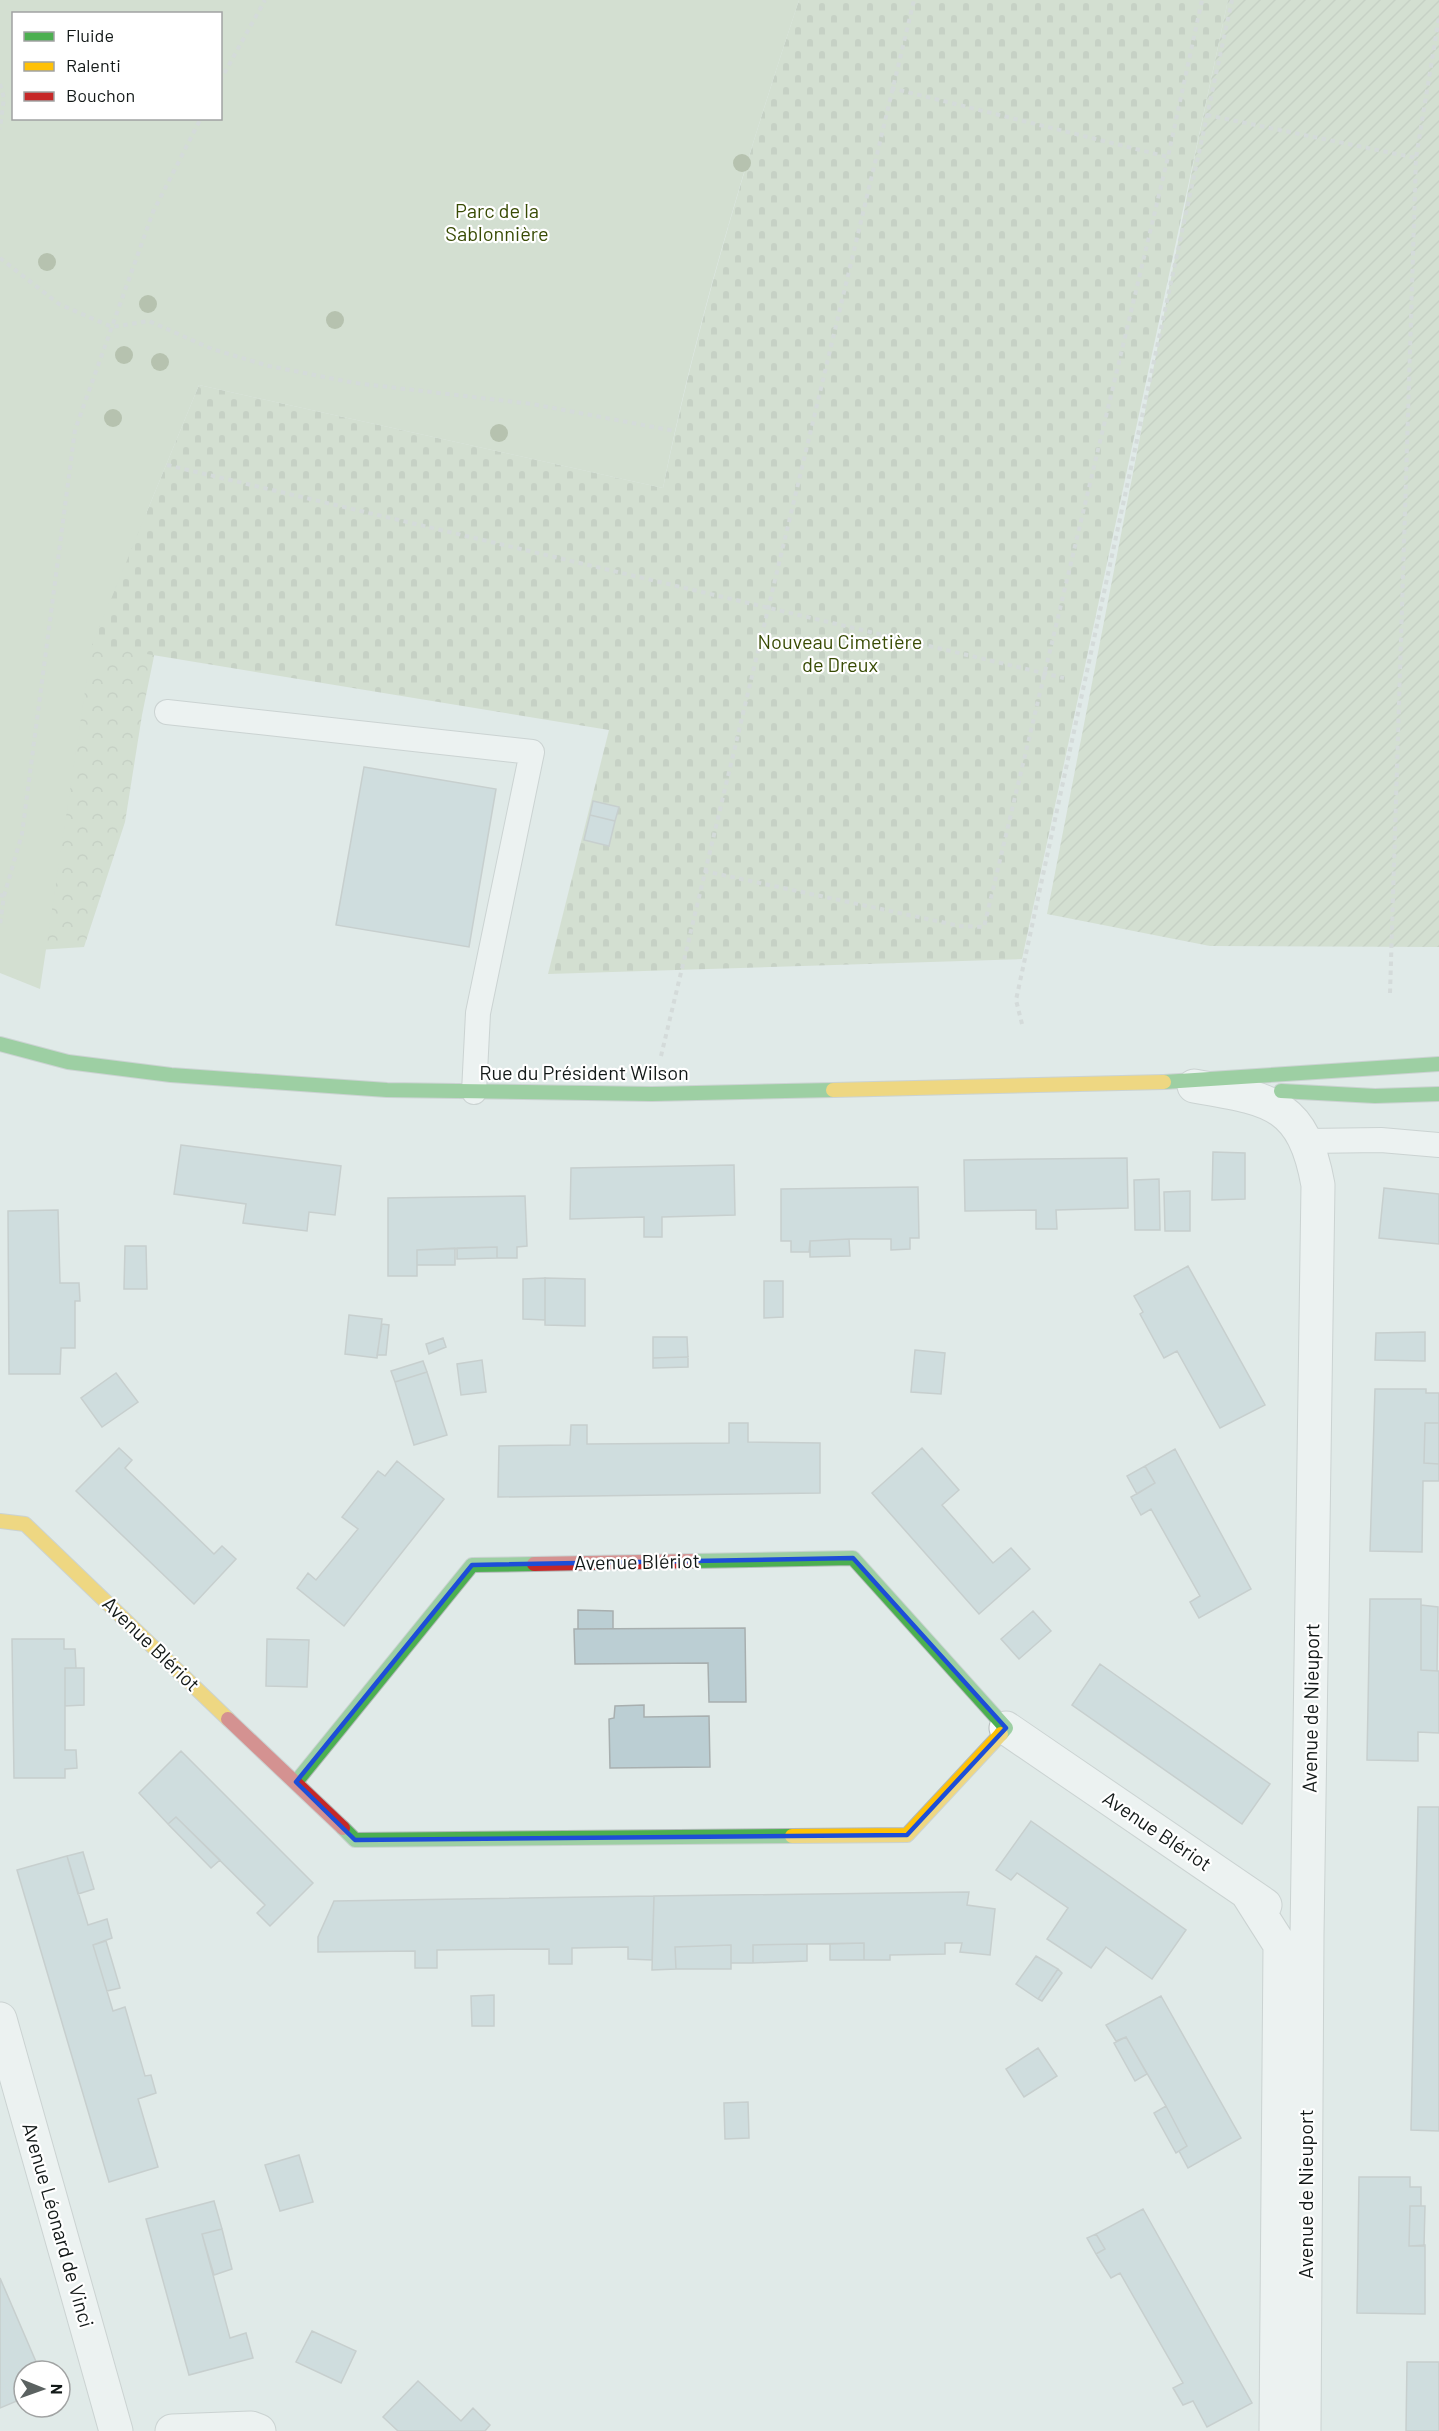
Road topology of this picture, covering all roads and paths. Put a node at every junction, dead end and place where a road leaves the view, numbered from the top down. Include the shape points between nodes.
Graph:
1 (265, 0) edge
2 (914, 0) edge
3 (1202, 0) edge
4 (1232, 0) edge
5 (1439, 18) edge
6 (222, 77) edge
7 (0, 84) edge
8 (891, 88) junction
9 (1207, 115) junction
10 (200, 120) edge
11 (0, 129) edge
12 (1168, 157) junction
13 (1416, 158) junction
14 (0, 258) edge
15 (112, 327) junction
16 (675, 431) dead end
17 (167, 465) dead end
18 (767, 606) junction
19 (1043, 673) junction
20 (1064, 678) dead end
21 (167, 712) dead end
22 (704, 871) junction
23 (2, 895) edge
24 (0, 926) edge
25 (1390, 993) dead end
26 (1022, 1024) dead end
27 (0, 1044) edge
28 (1439, 1064) edge
29 (1172, 1082) junction
30 (474, 1092) junction
31 (652, 1094) junction
32 (1439, 1094) edge
33 (1306, 1141) junction
34 (1439, 1145) edge
35 (0, 1521) edge
36 (1006, 1728) junction
37 (296, 1782) junction
38 (1247, 1893) junction
39 (1307, 1936) junction
40 (0, 2019) edge
41 (116, 2431) edge
42 (172, 2431) edge
43 (259, 2431) edge
44 (1276, 2431) edge
45 (1304, 2431) edge

1 - 6 path
2 - 8 path
3 - 12 path
4 - 9 path
5 - 13 path
7 - 11 path via 4,98
8 - 12 path
8 - 18 path
9 - 13 path
9 - 26 path via 1016,1000
10 - 15 path via 153,212
12 - 19 path
13 - 25 path
14 - 15 path via 59,304
15 - 16 path via 149,321 212,349 269,366 355,382 532,404
15 - 23 path via 75,430 22,834
17 - 18 path
18 - 19 path
18 - 22 path
19 - 20 path
19 - 22 path via 984,927 960,926
21 - 30 lane via 532,752 478,1013
22 - 31 path
23 - 24 path
27 - 30 street, Rue du Président Wilson via 68,1062 171,1075
28 - 29 street
29 - 31 street, Rue du Président Wilson
29 - 32 street via 1323,1095
29 - 33 street, Avenue de Nieuport via 1265,1101 1289,1117
30 - 31 street, Rue du Président Wilson
33 - 34 lane via 1381,1140
33 - 39 street, Avenue de Nieuport via 1318,1185
35 - 37 street, Avenue Blériot via 25,1524
36 - 37 street, Avenue Blériot via 907,1835 355,1840
36 - 37 street, Avenue Blériot via 853,1558 472,1565
36 - 38 street, Avenue Blériot
38 - 39 street, Avenue Blériot
38 - 44 street, Avenue de Nieuport via 1280,1945
39 - 45 street, Avenue de Nieuport
40 - 41 street, Avenue Léonard de Vinci
42 - 43 street

